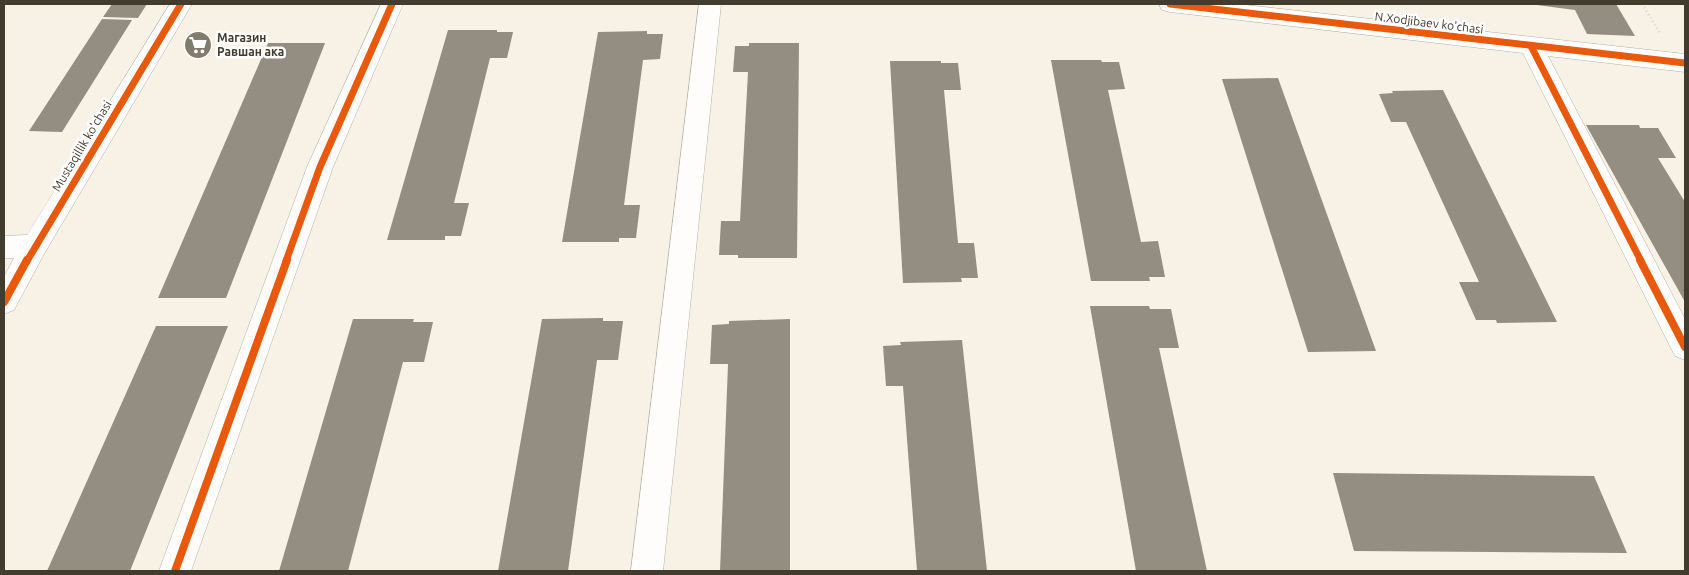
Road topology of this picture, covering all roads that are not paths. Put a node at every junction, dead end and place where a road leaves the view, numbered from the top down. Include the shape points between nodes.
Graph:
1 (181, 4) edge
2 (392, 4) edge
3 (710, 4) edge
4 (1170, 4) edge
5 (1531, 46) junction
6 (1685, 63) edge
7 (35, 246) junction
8 (4, 247) edge
9 (4, 302) edge
10 (1685, 347) edge
11 (175, 571) edge
12 (646, 571) edge

1 - 7 street, Mustaqillik ko'chasi
2 - 11 street via 320,167
3 - 12 street
4 - 5 street, N.Xodjibaev ko'chasi
5 - 6 street, N.Xodjibaev ko'chasi
5 - 10 street
7 - 8 street
7 - 9 street, Mustaqillik ko'chasi

